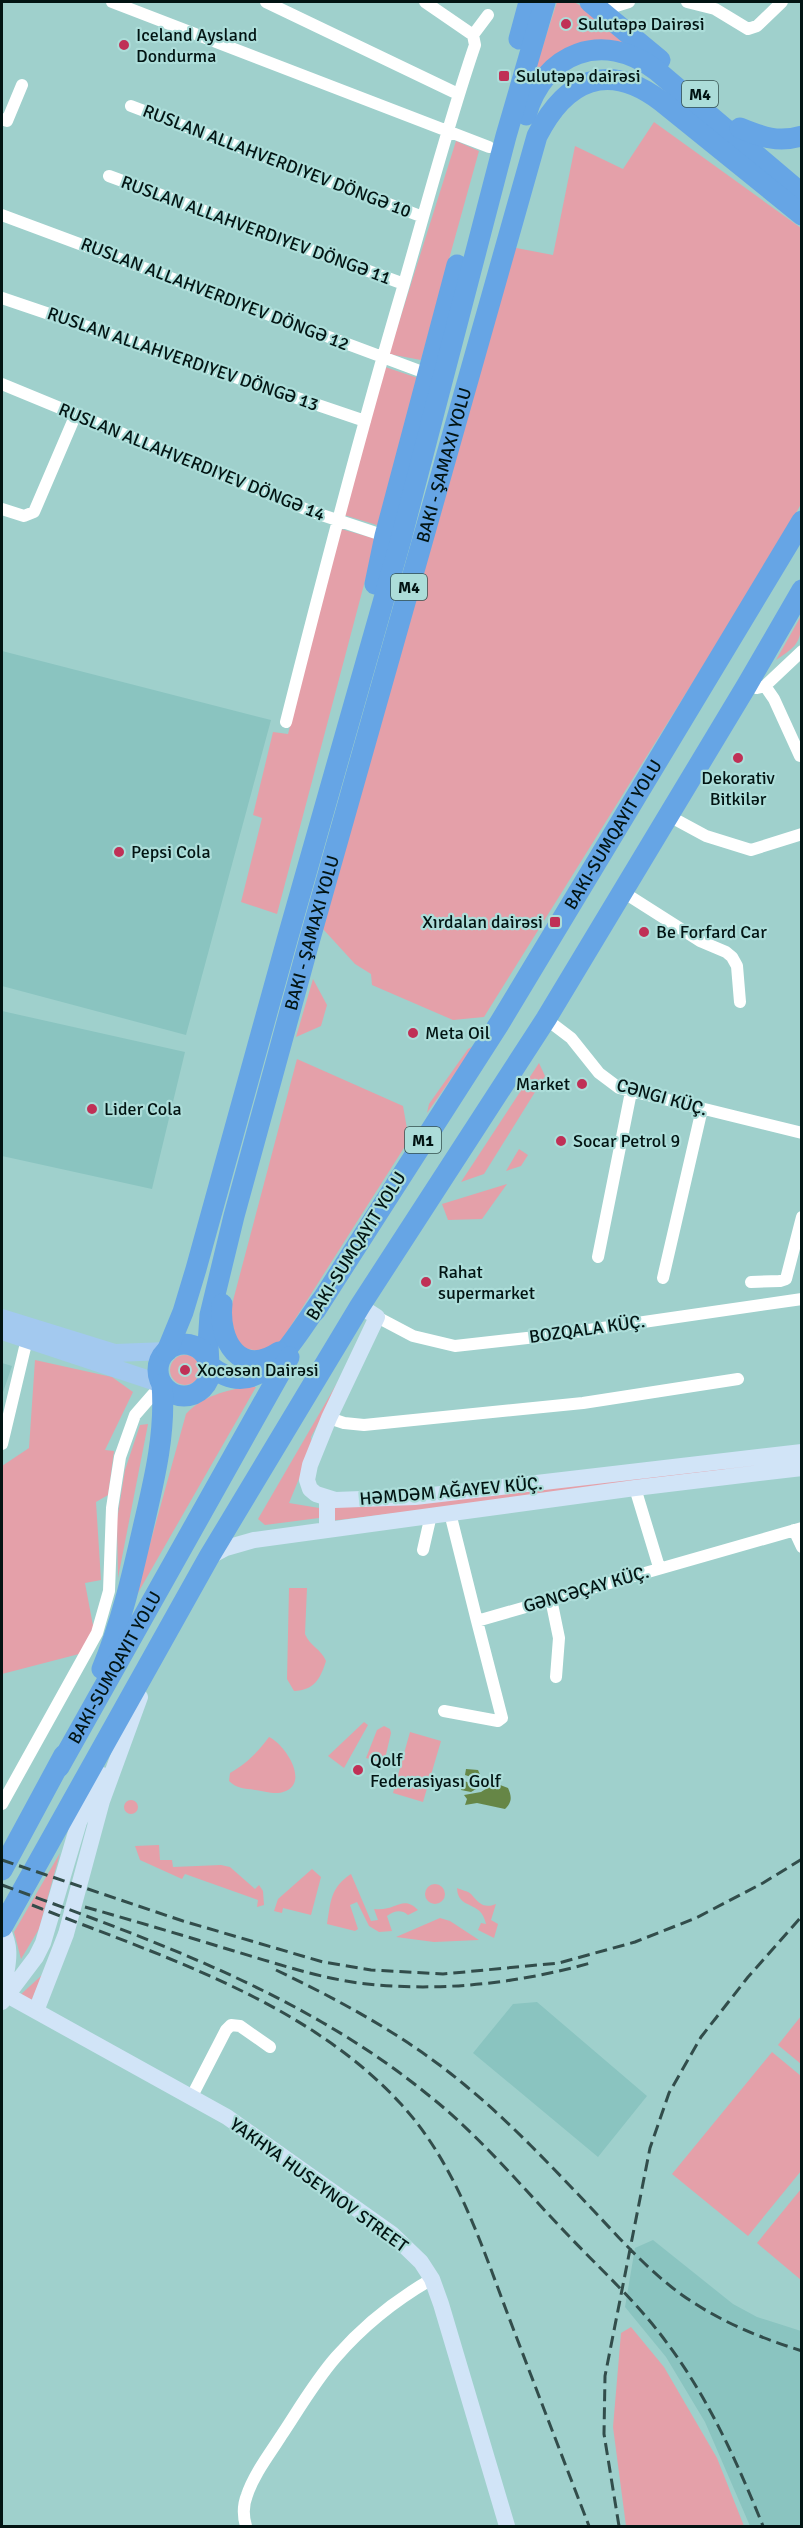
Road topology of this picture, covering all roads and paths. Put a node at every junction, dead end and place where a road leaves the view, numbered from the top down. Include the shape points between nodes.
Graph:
1 (112, 2) edge
2 (266, 2) edge
3 (425, 2) edge
4 (533, 2) edge
5 (629, 2) edge
6 (687, 2) edge
7 (782, 2) edge
8 (597, 6) edge
9 (488, 15) dead end
10 (473, 35) junction
11 (519, 39) junction
12 (592, 82) junction
13 (22, 85) dead end
14 (458, 94) junction
15 (131, 106) dead end
16 (2, 119) edge
17 (740, 128) junction
18 (446, 133) junction
19 (801, 136) edge
20 (497, 142) junction
21 (109, 176) dead end
22 (801, 181) edge
23 (801, 194) edge
24 (2, 215) edge
25 (801, 215) edge
26 (423, 217) junction
27 (404, 284) junction
28 (2, 298) edge
29 (381, 358) junction
30 (428, 375) junction
31 (2, 384) edge
32 (76, 414) junction
33 (365, 421) junction
34 (2, 509) edge
35 (336, 521) junction
36 (801, 521) edge
37 (393, 538) junction
38 (801, 590) edge
39 (801, 651) edge
40 (756, 686) junction
41 (286, 722) dead end
42 (800, 756) dead end
43 (669, 816) junction
44 (801, 834) edge
45 (623, 892) junction
46 (740, 1002) dead end
47 (546, 1019) junction
48 (630, 1092) junction
49 (702, 1109) junction
50 (801, 1133) edge
51 (234, 1216) junction
52 (801, 1217) edge
53 (598, 1257) dead end
54 (663, 1278) dead end
55 (751, 1282) dead end
56 (801, 1299) edge
57 (321, 1301) junction
58 (368, 1311) junction
59 (2, 1318) edge
60 (2, 1331) edge
61 (27, 1339) junction
62 (285, 1349) junction
63 (167, 1351) junction
64 (209, 1365) junction
65 (738, 1379) dead end
66 (162, 1384) junction
67 (329, 1418) junction
68 (2, 1444) edge
69 (801, 1452) edge
70 (801, 1468) edge
71 (635, 1488) junction
72 (327, 1499) junction
73 (450, 1513) junction
74 (431, 1515) junction
75 (327, 1529) junction
76 (798, 1529) edge
77 (801, 1547) edge
78 (423, 1550) dead end
79 (209, 1557) junction
80 (659, 1567) junction
81 (550, 1599) junction
82 (477, 1621) junction
83 (173, 1622) junction
84 (556, 1677) dead end
85 (444, 1711) dead end
86 (130, 1721) junction
87 (59, 1767) junction
88 (2, 1804) edge
89 (65, 1835) junction
90 (2, 1870) edge
91 (2, 1928) edge
92 (64, 1940) junction
93 (19, 1981) junction
94 (4, 1999) edge
95 (36, 2011) junction
96 (270, 2047) dead end
97 (192, 2096) junction
98 (432, 2279) junction
99 (246, 2526) edge
100 (507, 2526) edge

1 - 18 street
2 - 14 street
3 - 10 street
4 - 11 highway, M4
4 - 20 highway, M4
5 - 8 street
6 - 7 street via 715,9 748,29 757,26
8 - 17 highway, M4
9 - 10 street
10 - 14 street via 475,45
11 - 12 highway via 521,65 532,81 561,88
11 - 20 highway, M4
12 - 25 highway, M4 via 614,78 648,91
12 - 51 highway, M4 via 553,110 532,151
13 - 16 street via 7,121
14 - 18 street
15 - 26 street, RUSLAN ALLAHVERDIYEV DÖNGƏ 10
17 - 19 highway via 771,139
17 - 22 highway, M4
18 - 20 street
18 - 26 street
20 - 30 highway, M4
20 - 37 highway, M4
21 - 27 street, RUSLAN ALLAHVERDIYEV DÖNGƏ 11
23 - 37 highway via 656,70 633,55 611,49 585,52 558,63 542,78 530,101 441,421
24 - 29 street, RUSLAN ALLAHVERDIYEV DÖNGƏ 12
26 - 27 street
27 - 29 street
28 - 33 street, RUSLAN ALLAHVERDIYEV DÖNGƏ 13
29 - 30 street, RUSLAN ALLAHVERDIYEV DÖNGƏ 12
29 - 33 street
30 - 37 highway, M4
31 - 32 street, RUSLAN ALLAHVERDIYEV DÖNGƏ 14
32 - 34 street via 34,512 24,516
32 - 35 street, RUSLAN ALLAHVERDIYEV DÖNGƏ 14
33 - 35 street
35 - 37 street, RUSLAN ALLAHVERDIYEV DÖNGƏ 14
35 - 41 street
36 - 57 highway, M1 via 499,1024
37 - 63 highway, M4 via 340,751 196,1269
38 - 40 highway, M1
39 - 40 street
40 - 42 street via 774,699
40 - 43 highway, M1
43 - 44 street via 706,836 752,850
43 - 45 highway, M1
45 - 46 street via 732,957
45 - 47 highway, M1
47 - 48 street, CƏNGI KÜÇ. via 571,1038 605,1079
47 - 58 highway, M1
48 - 49 street, CƏNGI KÜÇ.
48 - 53 street
49 - 50 street, CƏNGI KÜÇ.
49 - 54 street
51 - 62 highway via 221,1313 225,1339 235,1353 250,1361 266,1359
51 - 64 highway, M4 via 210,1315
52 - 55 street via 786,1279
56 - 58 street, BOZQALA KÜÇ. via 466,1345 439,1344 413,1336
57 - 62 highway
57 - 87 highway, M1
58 - 67 street
58 - 79 highway, M1
59 - 63 main road via 115,1353
60 - 61 main road
61 - 66 main road
61 - 68 street
62 - 64 highway via 257,1376 228,1376
63 - 64 highway via 179,1345 192,1346 203,1353
63 - 66 highway via 159,1364
64 - 66 highway via 207,1382 194,1394 176,1395
65 - 67 street via 583,1403 364,1425
66 - 87 highway via 162,1428 132,1574 107,1657
66 - 88 street via 135,1415 122,1449 112,1509 109,1591 97,1633
67 - 72 street via 307,1473 310,1489
69 - 72 street, HƏMDƏM AĞAYEV KÜÇ. via 415,1497
70 - 71 street
71 - 73 street
71 - 80 street
72 - 75 street
73 - 74 street
73 - 82 street
74 - 75 street
74 - 78 street
75 - 79 street via 240,1542
76 - 77 street
76 - 80 street, GƏNCƏÇAY KÜÇ.
79 - 83 highway, M1
80 - 81 street, GƏNCƏÇAY KÜÇ.
81 - 82 street, GƏNCƏÇAY KÜÇ.
81 - 84 street via 559,1638
82 - 85 street via 502,1718 498,1721
83 - 86 street
83 - 89 highway
86 - 89 street via 89,1801
86 - 92 street
87 - 90 highway
89 - 91 highway
89 - 93 street via 48,1931
91 - 94 street via 9,1948
92 - 93 street
92 - 95 street
93 - 94 street
94 - 95 street, YAKHYA HUSEYNOV STREET
95 - 97 street, YAKHYA HUSEYNOV STREET
96 - 97 street via 240,2026 231,2025
97 - 98 street, YAKHYA HUSEYNOV STREET via 392,2234 408,2247
98 - 99 street via 370,2324 337,2355 317,2381 255,2477 246,2496
98 - 100 street, YAKHYA HUSEYNOV STREET

